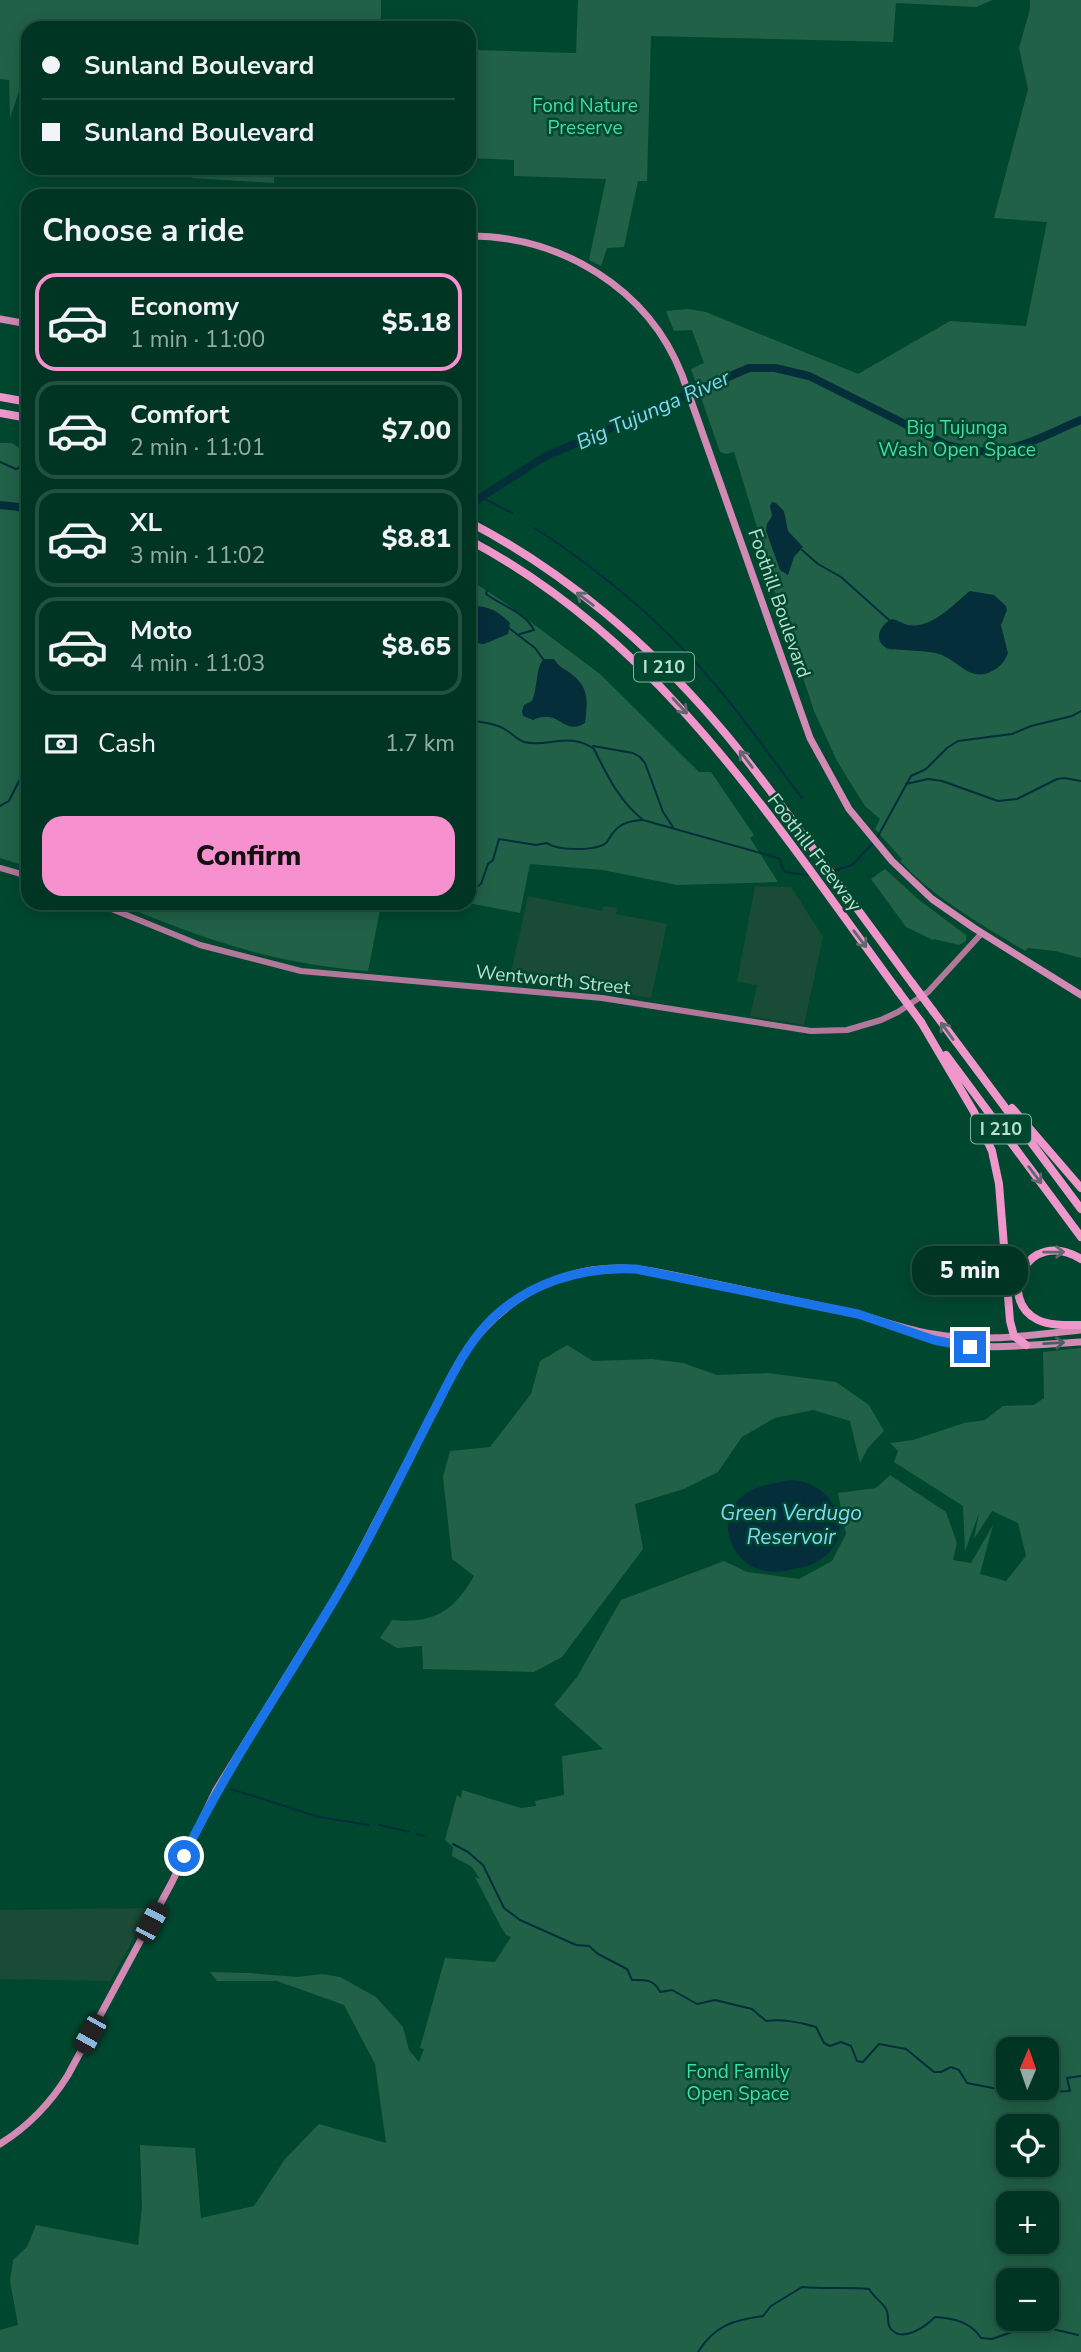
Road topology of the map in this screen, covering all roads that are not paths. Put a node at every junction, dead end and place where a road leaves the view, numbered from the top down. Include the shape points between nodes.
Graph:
1 (476, 236) edge
2 (0, 319) edge
3 (21, 323) edge
4 (0, 390) edge
5 (0, 397) edge
6 (16, 400) junction
7 (21, 401) edge
8 (3, 414) edge
9 (21, 417) edge
10 (476, 526) edge
11 (476, 545) edge
12 (0, 868) edge
13 (21, 874) edge
14 (114, 910) edge
15 (982, 933) junction
16 (1081, 995) edge
17 (921, 1022) junction
18 (962, 1050) junction
19 (1081, 1188) edge
20 (1081, 1209) edge
21 (1081, 1237) edge
22 (1081, 1259) edge
23 (900, 1327) junction
24 (1081, 1328) edge
25 (1014, 1336) junction
26 (1081, 1342) edge
27 (1026, 1345) junction
28 (0, 2144) edge

1 - 15 main road, Foothill Boulevard via 499,237 562,254 624,291 651,321 673,355 810,738 840,795 892,862 932,899
2 - 3 main road
4 - 6 highway
5 - 6 highway
6 - 7 highway
8 - 9 highway
18 -> 10 highway, Foothill Freeway / I 210, bridge via 732,741 659,662 578,593
11 -> 17 highway, Foothill Freeway / I 210, bridge via 568,606 641,666 708,737
12 - 13 main road
14 - 15 main road, Wentworth Street via 200,945 301,971 602,998 811,1031 847,1030 898,1012 928,992
15 - 16 main road, Foothill Boulevard
17 -> 21 highway, Foothill Freeway / I 210
17 - 25 highway via 992,1151
18 - 19 highway
18 - 20 highway, Foothill Freeway / I 210
24 -> 22 highway via 1037,1320 1024,1308 1018,1289 1023,1270 1038,1254 1060,1250
23 - 25 main road via 955,1338
23 - 27 main road via 954,1345
23 - 28 main road via 848,1312 620,1268 559,1278 499,1312 462,1357 355,1564 216,1790 68,2075 42,2111
24 - 25 main road
25 - 27 highway
27 -> 26 main road

